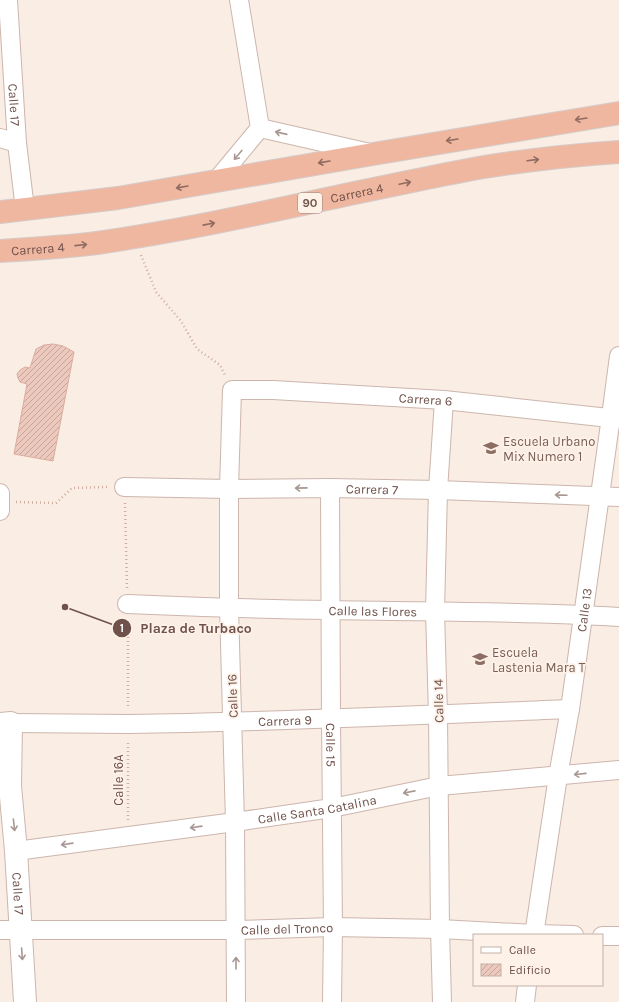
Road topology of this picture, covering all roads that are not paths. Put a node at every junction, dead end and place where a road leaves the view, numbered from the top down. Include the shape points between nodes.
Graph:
1 (8, 0) edge
2 (238, 0) edge
3 (619, 113) edge
4 (260, 128) junction
5 (0, 138) edge
6 (17, 143) junction
7 (619, 152) edge
8 (373, 154) junction
9 (216, 181) junction
10 (25, 209) junction
11 (1, 212) edge
12 (0, 251) edge
13 (619, 356) edge
14 (232, 390) joint
15 (444, 400) junction
16 (615, 418) edge
17 (124, 487) road end
18 (330, 488) junction
19 (229, 489) junction
20 (438, 490) junction
21 (0, 494) edge
22 (600, 496) junction
23 (619, 497) edge
24 (0, 502) edge
25 (0, 510) edge
26 (128, 604) dead end
27 (229, 608) junction
28 (330, 610) junction
29 (435, 611) junction
30 (583, 615) junction
31 (619, 617) edge
32 (570, 709) junction
33 (438, 715) junction
34 (331, 719) junction
35 (233, 722) junction
36 (6, 723) edge
37 (0, 744) edge
38 (619, 770) edge
39 (558, 776) junction
40 (10, 786) junction
41 (439, 786) junction
42 (332, 808) junction
43 (235, 822) junction
44 (16, 851) junction
45 (333, 927) junction
46 (440, 929) junction
47 (10, 930) edge
48 (236, 930) junction
49 (518, 934) edge
50 (534, 934) edge
51 (603, 936) edge
52 (619, 936) edge
53 (528, 986) edge
54 (25, 1002) edge
55 (236, 1002) edge
56 (332, 1002) edge
57 (442, 1002) edge
58 (525, 1002) edge

1 - 6 street, Calle 17
2 - 4 street
3 -> 8 highway
8 -> 4 street
4 -> 9 street
5 - 6 street
6 - 10 street, Calle 17
12 -> 7 highway, Carrera 4 / 90 via 81,245 134,237 484,167
8 -> 9 highway
9 -> 10 highway via 118,198
10 - 11 highway
13 - 16 street, Calle 13
14 - 15 street, Carrera 6
14 - 19 street, Calle 16
15 - 16 street, Carrera 6
15 - 20 street, Calle 14
16 - 22 street, Calle 13
17 - 19 street, Carrera 7
18 -> 19 street, Carrera 7
18 - 20 street, Carrera 7
18 - 28 street, Calle 15
19 - 27 street, Calle 16
22 -> 20 street, Carrera 7
20 - 29 street, Calle 14
21 - 24 street
22 - 23 street, Carrera 7
22 - 30 street, Calle 13
24 - 25 street
26 - 27 street, Calle las Flores
27 - 28 street, Calle las Flores
27 - 35 street, Calle 16
28 - 29 street, Calle las Flores
28 - 34 street, Calle 15
29 - 30 street, Calle las Flores
29 - 33 street, Calle 14
30 - 31 street, Calle las Flores
30 - 32 street, Calle 13
32 - 33 street, Carrera 9
32 - 39 street, Calle 13
33 - 34 street, Carrera 9
33 - 41 street, Calle 14
34 - 35 street, Carrera 9
34 - 42 street, Calle 15
35 - 36 street, Carrera 9
35 - 43 street, Calle 16
36 - 40 street, Calle 17
37 - 40 street, Calle 17
38 -> 39 street, Calle Santa Catalina
39 - 41 street, Calle Santa Catalina
39 - 50 street, Calle 13
40 -> 44 street, Calle 17
41 -> 42 street, Calle Santa Catalina
41 - 46 street, Calle 14
42 - 43 street, Calle Santa Catalina
42 - 45 street, Calle 15
43 -> 44 street, Calle Santa Catalina
43 - 48 street, Calle 16
44 - 47 street, Calle 17
45 - 46 street, Calle del Tronco
45 - 48 street, Calle del Tronco
45 - 56 street, Calle 15
46 - 49 street, Calle del Tronco
46 - 57 street, Calle 14
47 - 48 street, Calle del Tronco
47 -> 54 street, Calle 17
55 -> 48 street, Calle 16
51 - 52 street
53 - 58 street

